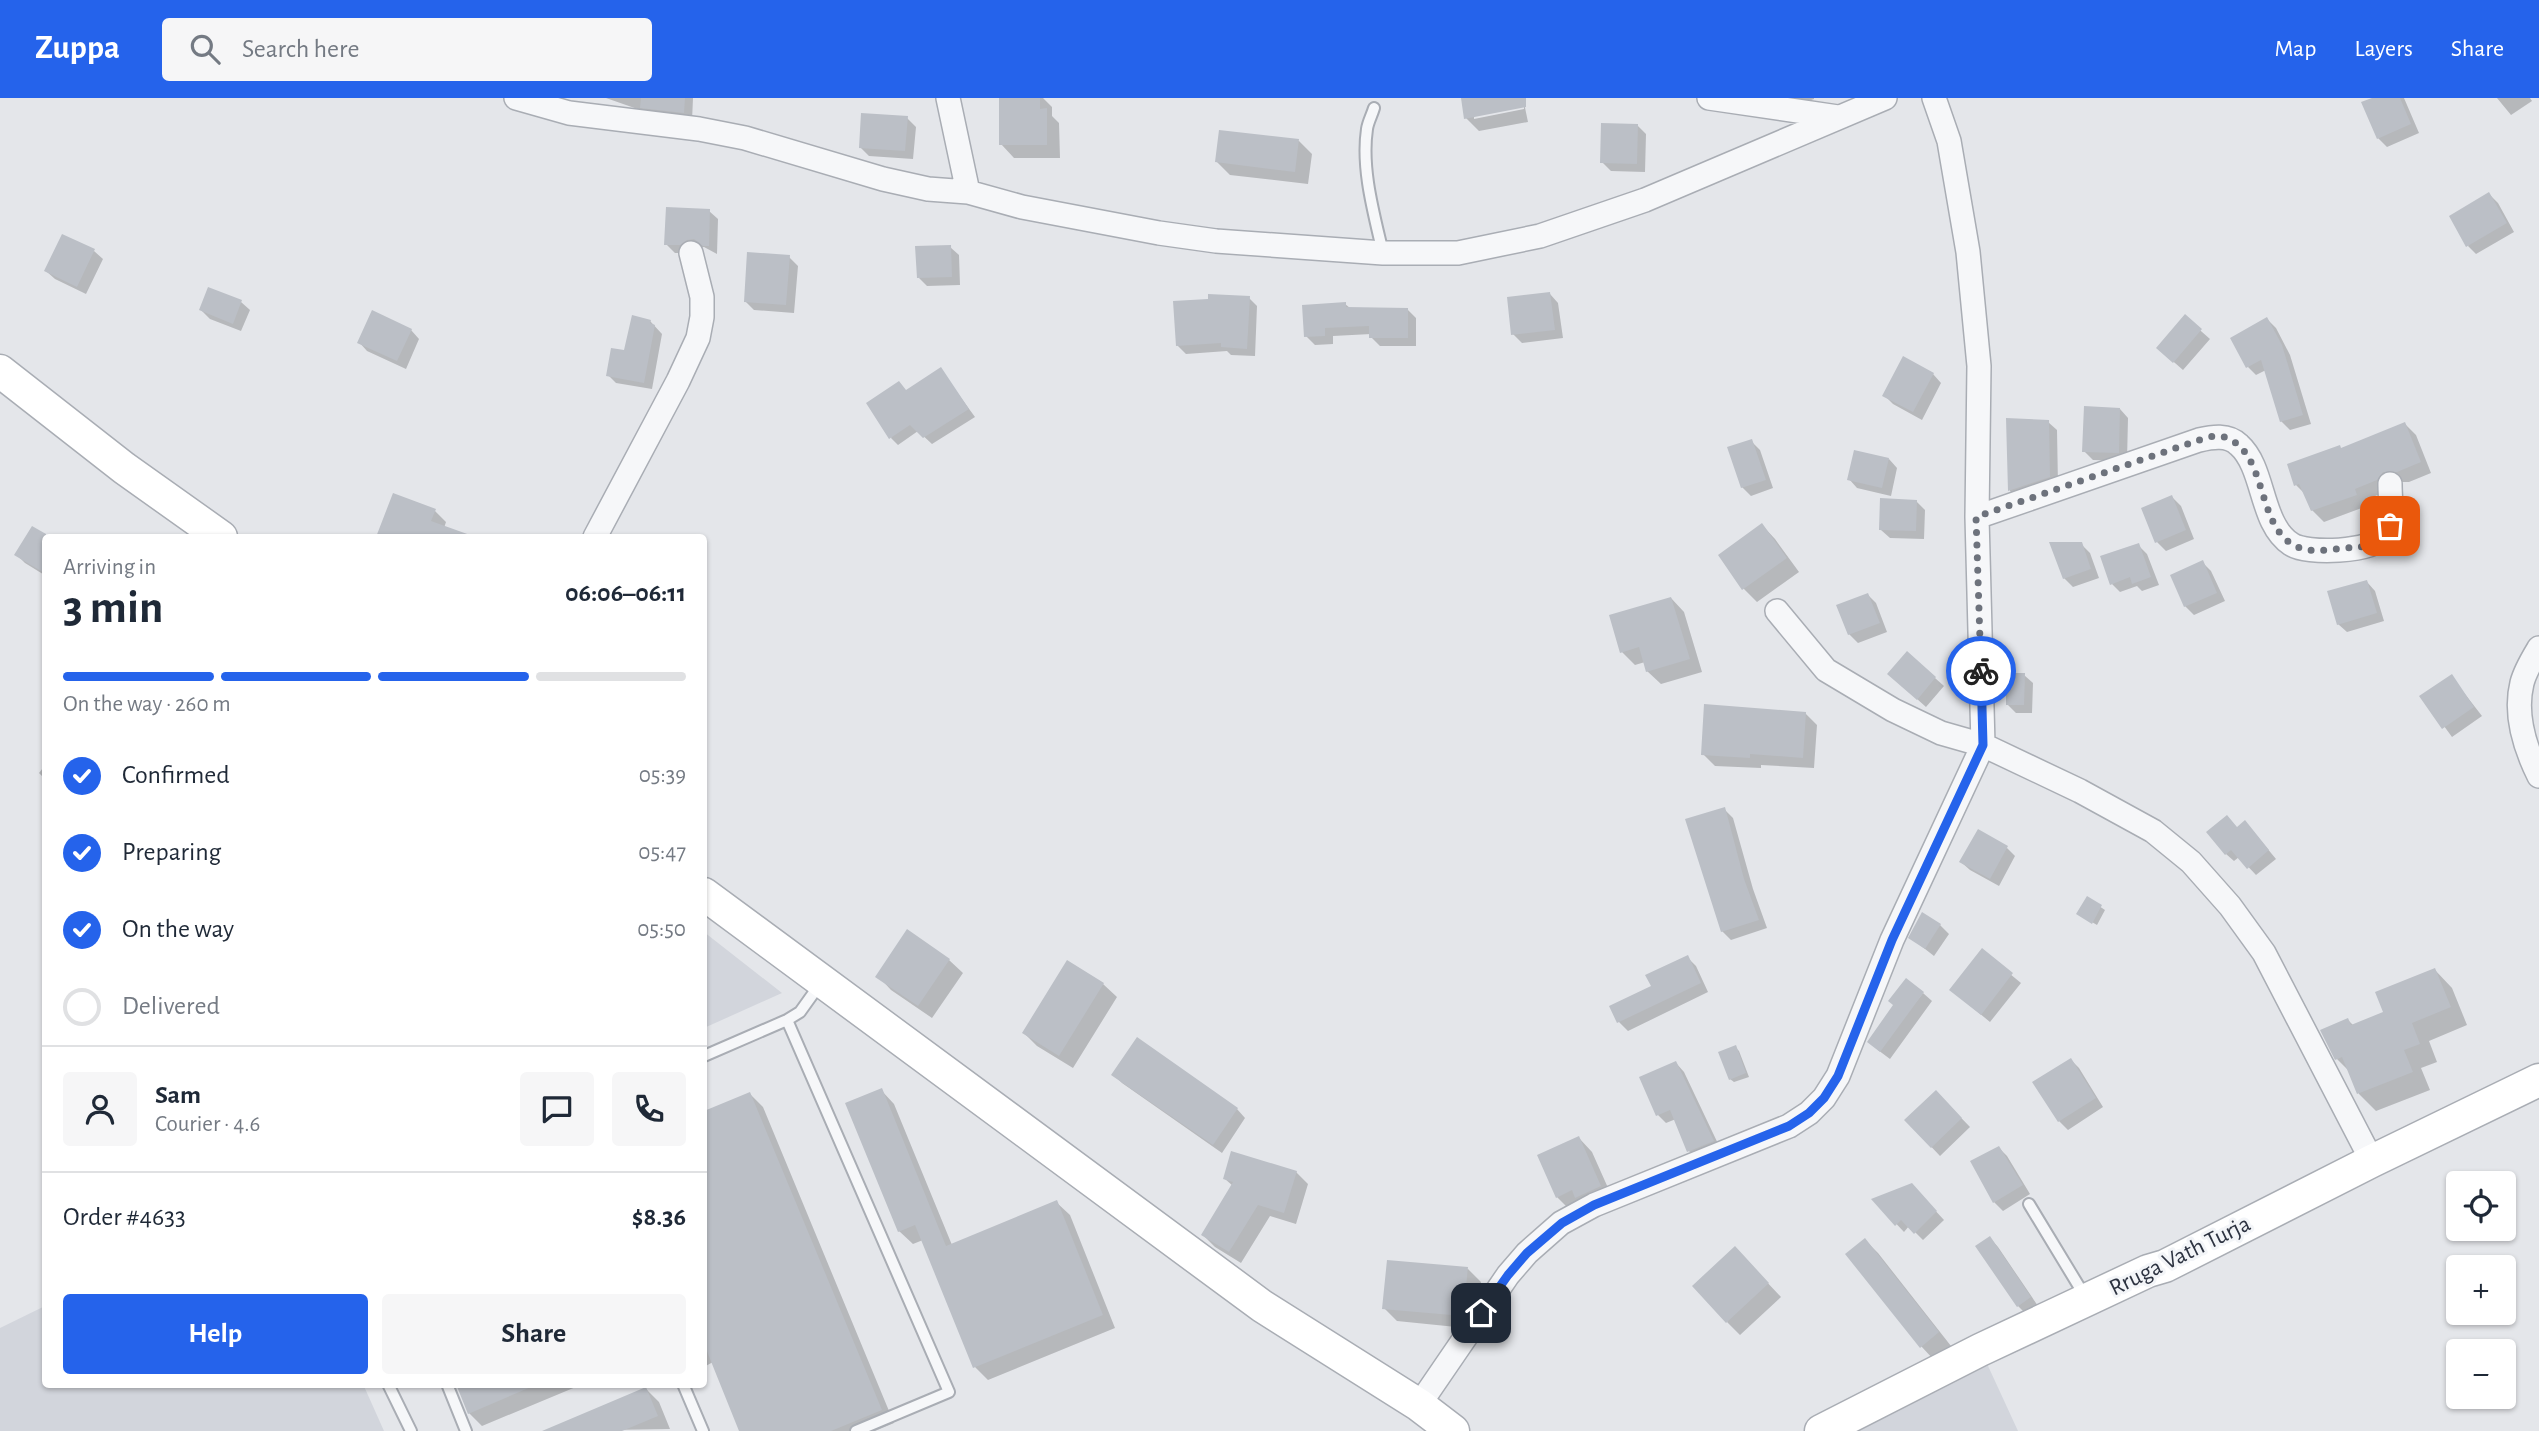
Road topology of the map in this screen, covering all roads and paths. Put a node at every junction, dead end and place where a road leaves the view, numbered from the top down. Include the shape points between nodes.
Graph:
1 (516, 98) edge
2 (948, 98) edge
3 (1709, 98) edge
4 (1885, 98) edge
5 (1934, 98) edge
6 (1374, 108) dead end
7 (1838, 117) junction
8 (968, 192) junction
9 (691, 253) dead end
10 (1383, 253) junction
11 (0, 371) edge
12 (2390, 484) dead end
13 (1976, 517) junction
14 (217, 534) edge
15 (597, 534) edge
16 (1776, 611) dead end
17 (2539, 648) edge
18 (1983, 745) junction
19 (2539, 776) edge
20 (707, 896) edge
21 (822, 981) junction
22 (787, 1020) junction
23 (707, 1054) edge
24 (2539, 1080) edge
25 (2372, 1161) junction
26 (2029, 1204) dead end
27 (2088, 1301) junction
28 (390, 1388) edge
29 (448, 1388) edge
30 (685, 1388) edge
31 (1419, 1405) junction
32 (411, 1431) edge
33 (466, 1431) edge
34 (703, 1431) edge
35 (856, 1431) edge
36 (1453, 1431) edge
37 (1821, 1431) edge

1 - 8 street via 569,113 733,135 883,179
2 - 8 street
3 - 7 street
4 - 7 street
5 - 13 street via 1949,141 1968,252 1979,366
6 - 10 lane via 1367,128 1367,162
7 - 10 street via 1645,200 1540,236 1458,253
8 - 10 street via 1158,233
9 - 15 street via 702,297 698,338
11 - 14 street
12 - 13 street via 2390,526 2382,539 2366,547 2311,551 2291,544 2276,528 2249,459 2239,444 2218,436
13 - 18 street
16 - 18 street via 1826,670 1941,733
17 - 19 street via 2522,683 2519,719
18 - 25 street via 2153,831 2191,862 2264,953
18 - 31 street via 1892,940 1838,1076 1824,1098 1789,1126 1594,1205 1562,1223 1508,1275
20 - 21 street
21 - 22 lane via 800,1012
21 - 31 street via 1262,1306
22 - 23 lane
22 - 35 lane via 948,1392
24 - 25 street, Rruga Vath Turja
25 - 27 street, Rruga Vath Turja
26 - 27 lane
27 - 37 street, Rruga Vath Turja
28 - 32 lane
29 - 33 lane
30 - 34 lane
31 - 36 street

